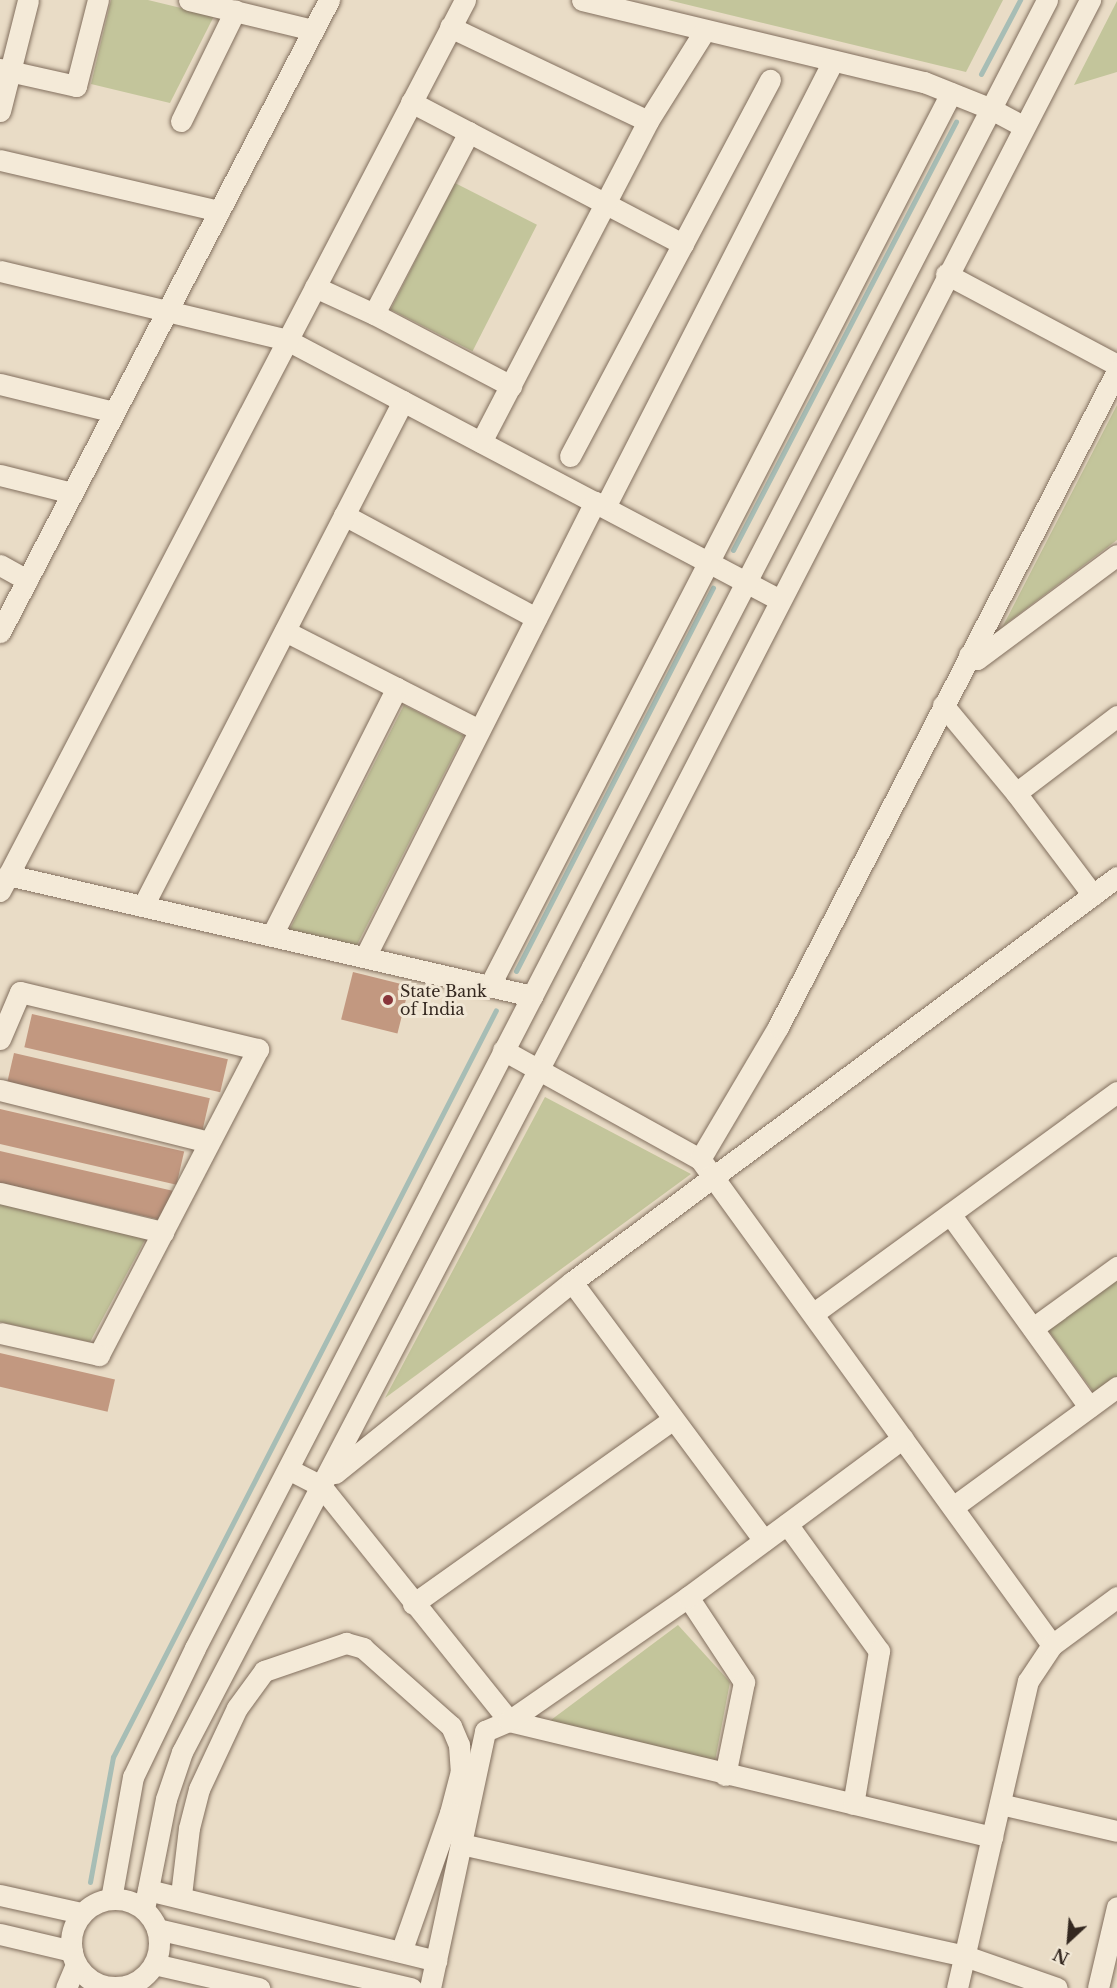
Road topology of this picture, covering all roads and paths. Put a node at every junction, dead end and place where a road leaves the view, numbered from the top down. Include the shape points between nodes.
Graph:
1 (28, 0) edge
2 (98, 0) edge
3 (189, 0) edge
4 (329, 0) edge
5 (465, 0) edge
6 (582, 0) edge
7 (1047, 0) edge
8 (1090, 0) edge
9 (235, 11) junction
10 (450, 27) junction
11 (313, 30) junction
12 (705, 30) junction
13 (833, 61) junction
14 (5, 70) edge
15 (770, 80) dead end
16 (951, 93) junction
17 (411, 102) junction
18 (991, 109) junction
19 (0, 111) edge
20 (181, 121) dead end
21 (648, 122) junction
22 (1023, 126) junction
23 (469, 132) junction
24 (0, 160) edge
25 (605, 204) junction
26 (219, 211) junction
27 (683, 244) junction
28 (0, 271) edge
29 (946, 274) junction
30 (315, 287) junction
31 (166, 311) junction
32 (374, 314) junction
33 (287, 340) junction
34 (1117, 365) edge
35 (1117, 371) edge
36 (0, 384) edge
37 (511, 386) junction
38 (403, 401) junction
39 (114, 412) junction
40 (481, 442) junction
41 (570, 456) dead end
42 (0, 475) edge
43 (72, 493) junction
44 (600, 505) junction
45 (344, 516) junction
46 (1117, 555) edge
47 (707, 561) junction
48 (0, 565) edge
49 (27, 579) junction
50 (746, 581) junction
51 (780, 600) junction
52 (536, 618) junction
53 (285, 631) junction
54 (0, 632) edge
55 (969, 655) junction
56 (398, 688) junction
57 (943, 705) junction
58 (1117, 716) edge
59 (479, 730) junction
60 (1016, 793) junction
61 (1117, 877) edge
62 (4, 883) edge
63 (1093, 895) junction
64 (143, 906) junction
65 (272, 935) junction
66 (364, 957) junction
67 (490, 985) junction
68 (532, 996) junction
69 (0, 1039) edge
70 (503, 1050) junction
71 (540, 1069) junction
72 (0, 1090) edge
73 (1117, 1092) edge
74 (209, 1142) junction
75 (700, 1159) junction
76 (714, 1177) junction
77 (0, 1193) edge
78 (950, 1214) junction
79 (163, 1232) junction
80 (1117, 1267) edge
81 (572, 1282) junction
82 (814, 1313) junction
83 (1033, 1328) junction
84 (0, 1333) edge
85 (1117, 1387) edge
86 (1089, 1407) junction
87 (674, 1419) junction
88 (903, 1438) junction
89 (288, 1468) junction
90 (321, 1486) junction
91 (953, 1506) junction
92 (787, 1524) junction
93 (764, 1541) junction
94 (688, 1597) junction
95 (1117, 1597) edge
96 (414, 1604) junction
97 (1052, 1645) junction
98 (233, 1655) junction
99 (264, 1671) junction
100 (509, 1721) junction
101 (725, 1775) junction
102 (1000, 1803) junction
103 (853, 1804) junction
104 (1117, 1831) edge
105 (992, 1837) junction
106 (461, 1844) junction
107 (0, 1895) edge
108 (181, 1896) junction
109 (111, 1899) junction
110 (146, 1899) junction
111 (1117, 1907) edge
112 (81, 1913) junction
113 (157, 1929) junction
114 (0, 1934) edge
115 (401, 1952) junction
116 (965, 1956) junction
117 (74, 1958) junction
118 (436, 1961) junction
119 (154, 1964) junction
120 (96, 1985) edge
121 (122, 1987) edge
122 (1103, 1987) edge
123 (66, 1988) edge
124 (259, 1988) edge
125 (411, 1988) edge
126 (430, 1988) edge
127 (957, 1988) edge
128 (1057, 1988) edge

1 - 14 street
2 - 14 street via 76,86
3 - 9 street
4 - 11 street
5 - 10 street
6 - 12 street
7 - 18 street
8 - 22 street
9 - 11 street
9 - 20 street
10 - 17 street
10 - 21 street
11 - 26 street
12 - 13 street
12 - 21 street
13 - 16 street
13 - 44 street
14 - 19 street
15 - 27 street
16 - 18 street
16 - 47 street
17 - 23 street
17 - 30 street
18 - 22 street
18 - 50 street
21 - 25 street
22 - 29 street
23 - 25 street
23 - 32 street
24 - 26 street
25 - 27 street
25 - 37 street
26 - 31 street
27 - 41 street
28 - 31 street
29 - 34 street
29 - 51 street
30 - 32 street
30 - 33 street
31 - 33 street
31 - 39 street
32 - 37 street
33 - 38 street
33 - 62 street
35 - 55 street
36 - 39 street
37 - 40 street
38 - 40 street
38 - 45 street
39 - 43 street
40 - 44 street
42 - 43 street
43 - 49 street
44 - 47 street
44 - 52 street
45 - 52 street
45 - 53 street
46 - 55 street via 977,659
47 - 50 street
47 - 67 street
48 - 49 street
49 - 54 street
50 - 51 street
50 - 68 street
51 - 71 street
52 - 59 street
53 - 56 street
53 - 64 street
55 - 57 street
56 - 59 street
56 - 65 street
57 - 60 street
57 - 75 street via 778,1027
58 - 60 street
59 - 66 street
60 - 63 street
61 - 63 street
62 - 64 street
63 - 76 street
64 - 65 street
65 - 66 street
66 - 67 street
67 - 68 street
68 - 70 street
69 - 74 street via 20,992 258,1049
70 - 71 street
70 - 89 street
71 - 75 street
71 - 90 street
72 - 74 street
73 - 78 street
74 - 79 street
75 - 76 street
76 - 81 street
76 - 82 street
77 - 79 street
78 - 82 street
78 - 83 street
79 - 84 street via 99,1355
80 - 83 street
81 - 87 street
81 - 90 street via 352,1456
82 - 88 street
83 - 86 street
85 - 86 street
86 - 91 street
87 - 93 street
87 - 96 street
88 - 91 street
88 - 92 street
89 - 90 street
89 - 109 street via 133,1777
90 - 96 street
90 - 98 street
91 - 97 street
92 - 93 street
92 - 103 street via 879,1651
93 - 94 street
94 - 100 street
94 - 101 street via 744,1682
95 - 97 street
96 - 100 street
97 - 102 street via 1028,1681
98 - 99 street
98 - 110 street via 182,1752 166,1799
99 - 108 street via 237,1708 199,1789 189,1828
99 - 115 street via 346,1643 355,1645 451,1726 459,1745 461,1771
100 - 101 street
100 - 106 street via 485,1731
101 - 103 street
102 - 104 street
102 - 105 street
103 - 105 street
105 - 116 street
106 - 116 street
106 - 118 street
107 - 112 street
108 - 110 street
108 - 115 street
109 - 110 street
109 - 112 street via 93,1904
110 - 113 street
111 - 122 street
112 - 117 street via 72,1931
113 - 119 street via 160,1939
113 - 125 street
114 - 117 street
115 - 118 street
116 - 127 street
116 - 128 street
117 - 120 street
117 - 123 street
118 - 126 street
119 - 121 street via 138,1981
119 - 124 street
120 - 121 street

